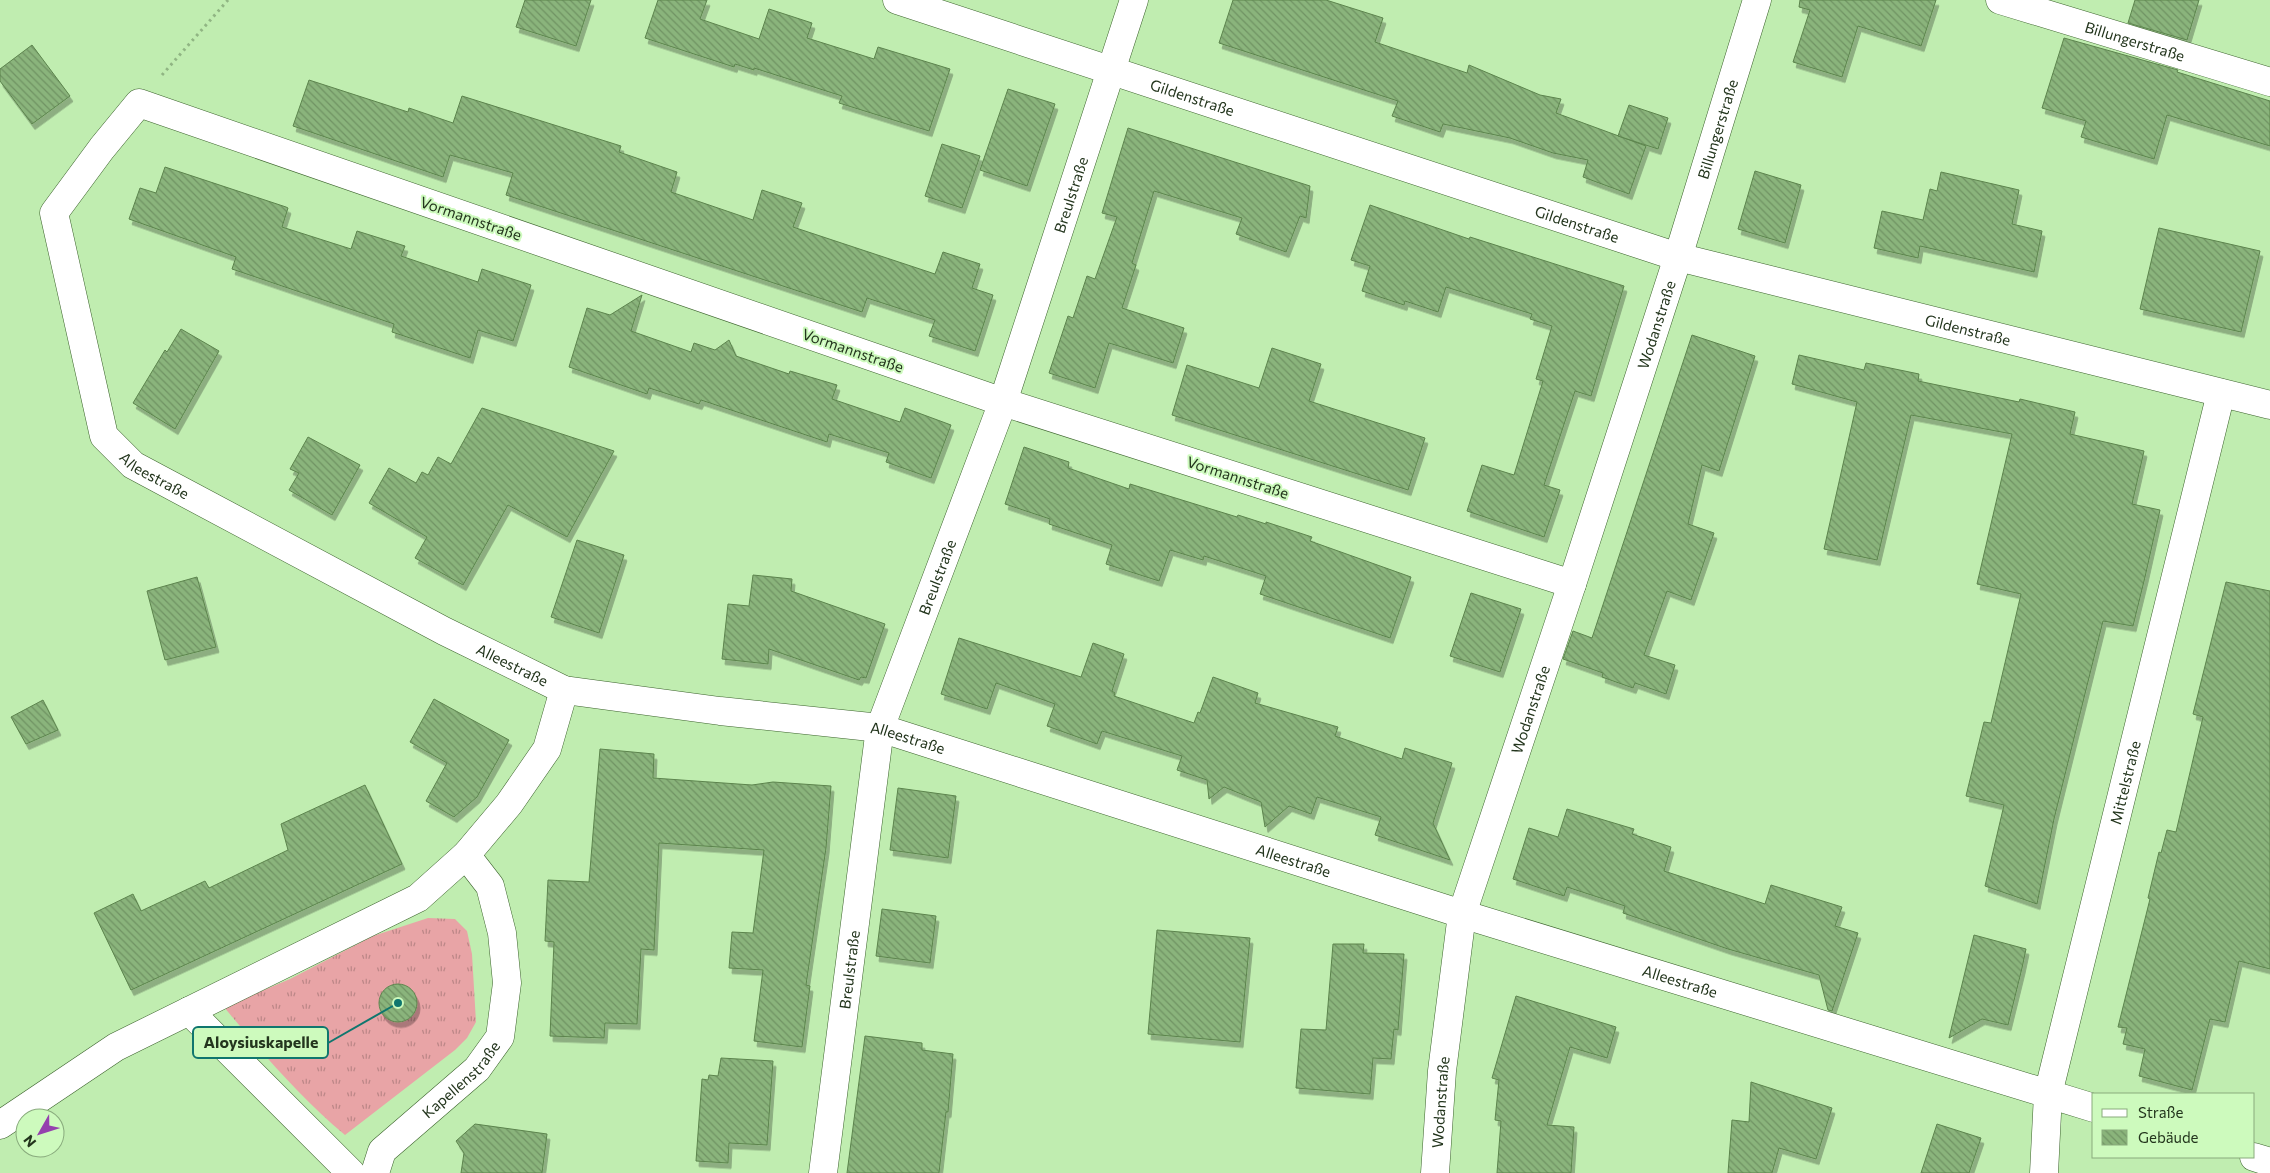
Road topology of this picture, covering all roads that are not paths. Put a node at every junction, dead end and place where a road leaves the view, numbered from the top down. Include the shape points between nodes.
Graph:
1 (897, 0) edge
2 (1134, 0) edge
3 (1757, 0) edge
4 (2000, 0) edge
5 (1111, 71) junction
6 (2270, 82) edge
7 (139, 103) joint
8 (1678, 257) junction
9 (2221, 393) junction
10 (1003, 402) junction
11 (2270, 405) edge
12 (1572, 584) junction
13 (564, 690) junction
14 (880, 728) junction
15 (466, 855) junction
16 (1462, 914) junction
17 (190, 1011) junction
18 (2048, 1094) junction
19 (2092, 1107) edge
20 (0, 1125) edge
21 (2255, 1157) edge
22 (2270, 1162) edge
23 (351, 1173) edge
24 (374, 1173) edge
25 (823, 1173) edge
26 (1436, 1173) edge
27 (2044, 1173) edge

1 - 5 street, Gildenstraße
2 - 5 street, Breulstraße
3 - 8 street, Billungerstraße
4 - 6 street, Billungerstraße
5 - 8 street, Gildenstraße
5 - 10 street, Breulstraße
7 - 10 street, Vormannstraße
7 - 13 street, Alleestraße via 54,213 104,436 133,465 444,631
8 - 9 street, Gildenstraße
8 - 12 street, Wodanstraße
9 - 11 street, Gildenstraße
9 - 18 street, Mittelstraße
10 - 12 street, Vormannstraße
10 - 14 street, Breulstraße
12 - 16 street, Wodanstraße
13 - 14 street, Alleestraße
13 - 15 street via 547,749 510,804
14 - 16 street, Alleestraße
14 - 25 street, Breulstraße
15 - 17 street via 418,898
15 - 24 street, Kapellenstraße via 490,886 502,933 507,983 500,1037 476,1069 382,1151
16 - 18 street, Alleestraße
16 - 26 street, Wodanstraße via 1442,1071
17 - 20 street via 116,1047
17 - 23 street
18 - 19 street, Alleestraße
18 - 27 street, Mittelstraße
21 - 22 street

